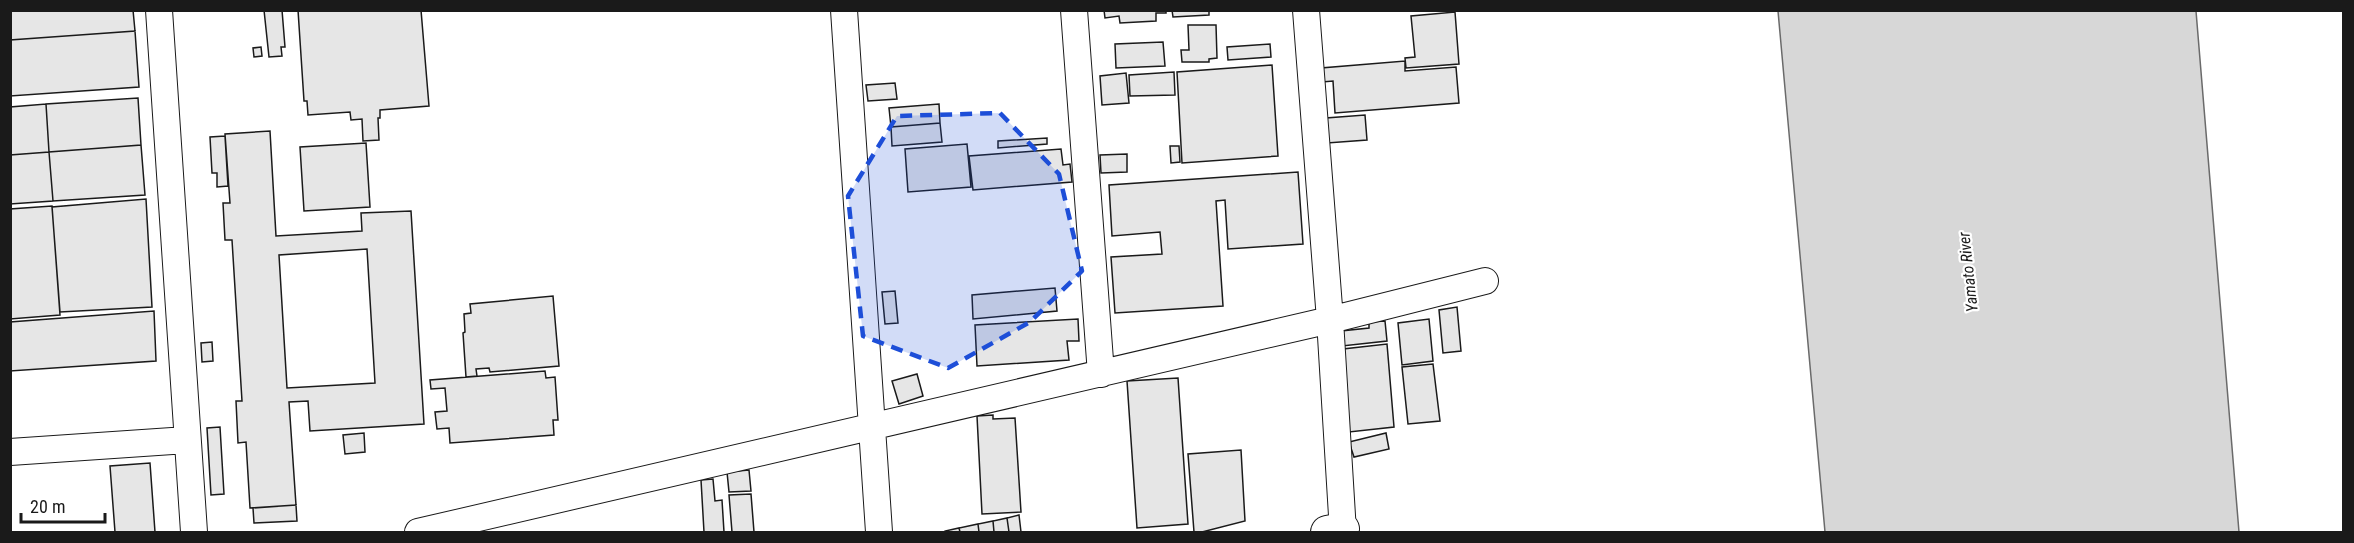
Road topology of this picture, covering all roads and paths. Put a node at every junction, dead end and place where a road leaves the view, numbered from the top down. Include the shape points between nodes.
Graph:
1 (159, 10) edge
2 (844, 10) edge
3 (1074, 10) edge
4 (1306, 10) edge
5 (1485, 281) dead end
6 (1330, 320) junction
7 (1101, 374) junction
8 (872, 427) junction
9 (187, 440) junction
10 (10, 452) edge
11 (1338, 531) edge
12 (194, 532) edge
13 (418, 532) edge
14 (879, 532) edge

1 - 9 street
2 - 8 street
3 - 7 street
4 - 6 street
5 - 6 street
6 - 7 street
6 - 11 street
7 - 8 street
8 - 13 street
8 - 14 street
9 - 10 street
9 - 12 street

